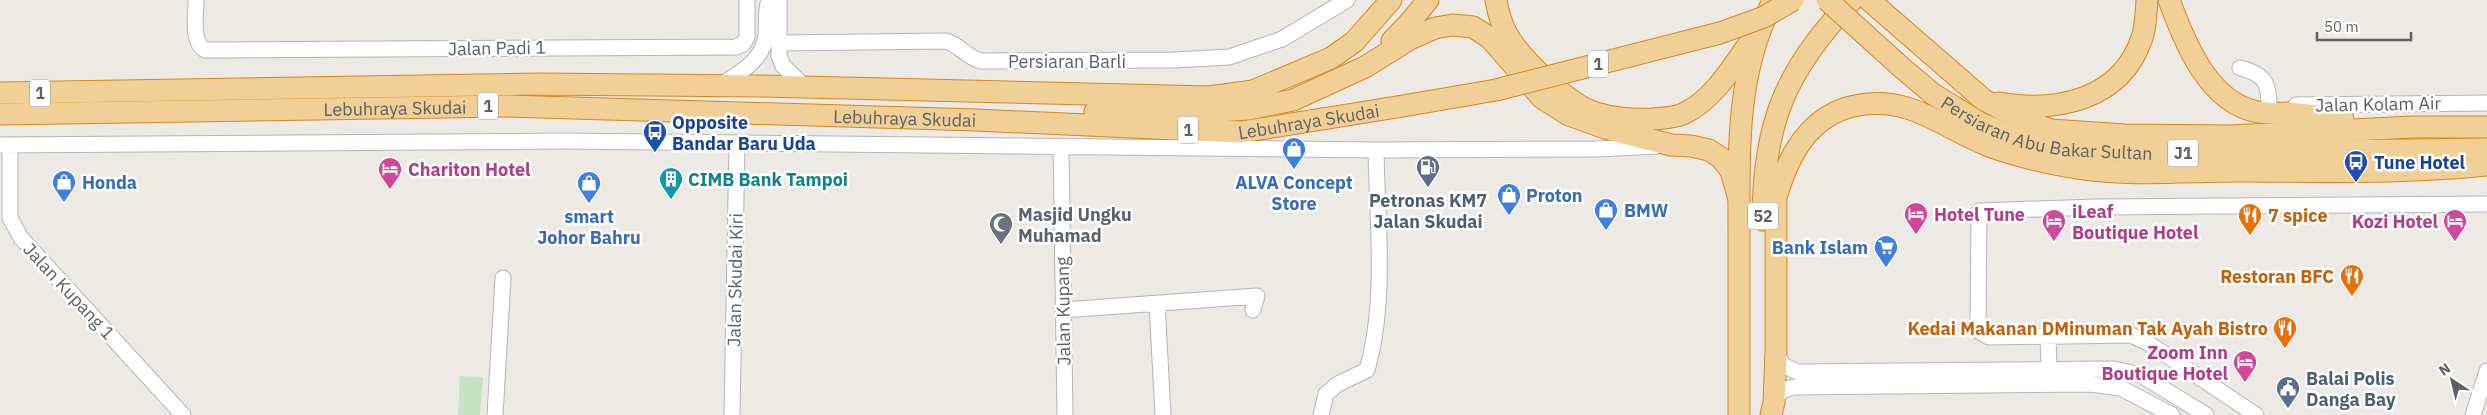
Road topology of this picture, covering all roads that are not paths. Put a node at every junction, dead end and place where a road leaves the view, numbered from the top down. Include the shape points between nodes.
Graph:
1 (196, 0) edge
2 (747, 0) edge
3 (768, 0) edge
4 (779, 0) edge
5 (1347, 0) edge
6 (1391, 0) edge
7 (1428, 0) edge
8 (1496, 0) edge
9 (1773, 0) edge
10 (1793, 0) edge
11 (1827, 0) edge
12 (1852, 0) edge
13 (1869, 0) edge
14 (2147, 0) edge
15 (2169, 0) edge
16 (1758, 32) junction
17 (780, 43) junction
18 (1365, 67) junction
19 (2240, 68) dead end
20 (720, 86) junction
21 (806, 88) junction
22 (0, 93) edge
23 (1984, 100) junction
24 (2487, 103) edge
25 (2269, 109) junction
26 (0, 114) edge
27 (976, 120) junction
28 (2413, 127) junction
29 (2487, 127) edge
30 (737, 144) junction
31 (5, 145) edge
32 (1671, 145) junction
33 (1061, 146) junction
34 (2487, 149) edge
35 (1376, 150) junction
36 (2481, 167) edge
37 (1738, 199) junction
38 (2487, 204) edge
39 (503, 278) dead end
40 (1157, 303) junction
41 (1063, 310) junction
42 (1253, 310) dead end
43 (2048, 335) junction
44 (1776, 352) junction
45 (2048, 369) junction
46 (2487, 371) edge
47 (1770, 411) edge
48 (183, 415) edge
49 (495, 415) edge
50 (732, 415) edge
51 (1064, 415) edge
52 (1164, 415) edge
53 (1321, 415) edge
54 (1739, 415) edge
55 (2172, 415) edge
56 (2206, 415) edge
57 (2256, 415) edge
58 (2473, 415) edge

1 - 2 street, Jalan Padi 1 via 196,40 205,50 736,46 743,44 747,37
3 - 20 street via 765,44 760,53
4 - 17 street
5 - 17 street, Persiaran Barli via 1282,39 1221,57 981,61 972,59 946,41
6 - 21 highway, Lebuhraya Skudai / 1 via 1354,42 1331,58 1279,82 1244,92 1210,97
7 - 18 highway via 1412,21
8 - 16 highway via 1508,36 1542,76 1594,113 1631,120 1666,118 1698,105 1713,92
9 - 16 highway, 52
10 - 27 highway, Lebuhraya Skudai / 1, bridge via 1764,17 1720,33 1496,90 1241,132
11 - 34 highway, Persiaran Abu Bakar Sultan / J1, bridge via 1933,94 1980,123 2020,140 2063,148 2154,153
12 - 47 highway, 52 via 1823,31 1794,73 1776,115 1766,160 1762,301
13 - 23 highway, Persiaran Abu Bakar Sultan / J1
14 - 23 highway via 2142,37 2135,54 2126,68 2101,89 2071,103 2053,106 2023,106
15 - 25 highway via 2200,66 2219,91 2243,108
16 - 37 highway, 52 via 1740,117
17 - 21 street via 783,66
18 - 27 highway via 1293,100 1249,109 1008,112
18 - 32 highway via 1410,39 1435,28 1452,25 1473,27 1490,38 1542,98 1569,115
19 - 25 street via 2258,73 2265,81
20 - 21 highway, Lebuhraya Skudai / 1
20 - 22 highway, Lebuhraya Skudai / 1 via 538,84
23 - 28 highway, Persiaran Abu Bakar Sultan / J1 via 2040,127 2090,134 2231,136
24 - 25 street, Jalan Kolam Air
25 - 28 highway
26 - 27 highway, Lebuhraya Skudai / 1 via 507,106
28 - 29 highway, Persiaran Abu Bakar Sultan / J1
30 - 31 street via 563,141
30 - 33 street
30 - 50 street, Jalan Skudai Kiri
31 - 48 street, Jalan Kupang 1 via 13,227
32 - 35 street via 1596,149
32 - 37 highway via 1709,150 1721,158 1731,171
33 - 35 street
33 - 41 street, Jalan Kupang
35 - 53 street via 1378,272 1375,342 1367,370 1338,384 1326,394
36 - 44 highway via 2158,172 2085,169 1989,146 1902,105 1858,105 1836,112 1820,122 1798,144 1781,179 1776,198
37 - 54 highway, 52
38 - 43 street via 1979,211 1978,331 1989,337
39 - 49 street
40 - 41 street
40 - 42 street via 1256,296
40 - 52 street
41 - 51 street, Jalan Kupang
43 - 45 street
43 - 57 street via 2131,335
44 - 45 street via 1783,365 1797,372
44 - 47 highway
45 - 56 street via 2127,370 2158,384
46 - 58 street
47 - 55 street via 1777,395 1796,387 2100,384 2130,391

